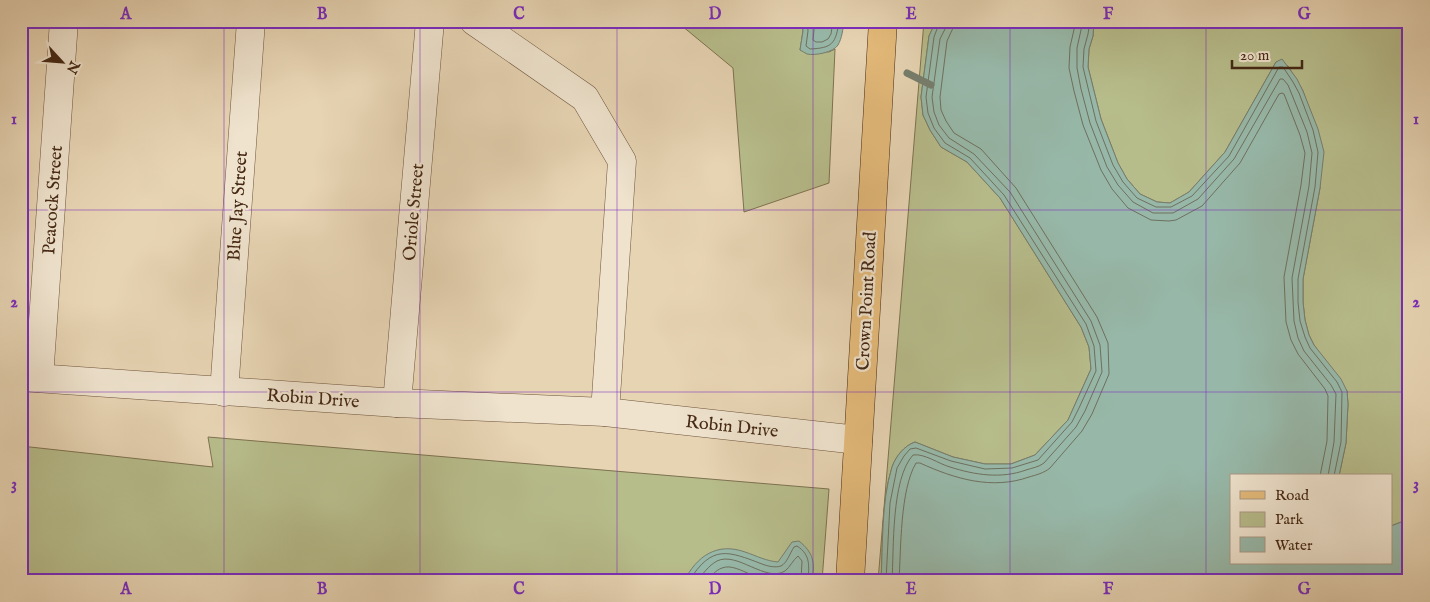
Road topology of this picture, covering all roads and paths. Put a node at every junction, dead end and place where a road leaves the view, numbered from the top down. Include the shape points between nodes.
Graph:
1 (64, 21) edge
2 (251, 21) edge
3 (430, 21) edge
4 (474, 21) edge
5 (883, 21) edge
6 (30, 378) edge
7 (224, 392) junction
8 (397, 403) junction
9 (605, 412) junction
10 (858, 440) junction
11 (850, 581) edge

1 - 6 street, Peacock Street
2 - 7 street, Blue Jay Street
3 - 8 street, Oriole Street
4 - 9 street via 585,98 622,161
5 - 10 main road, Crown Point Road
6 - 7 street, Robin Drive
7 - 8 street, Robin Drive
8 - 9 street, Robin Drive
9 - 10 street, Robin Drive
10 - 11 main road, Crown Point Road

